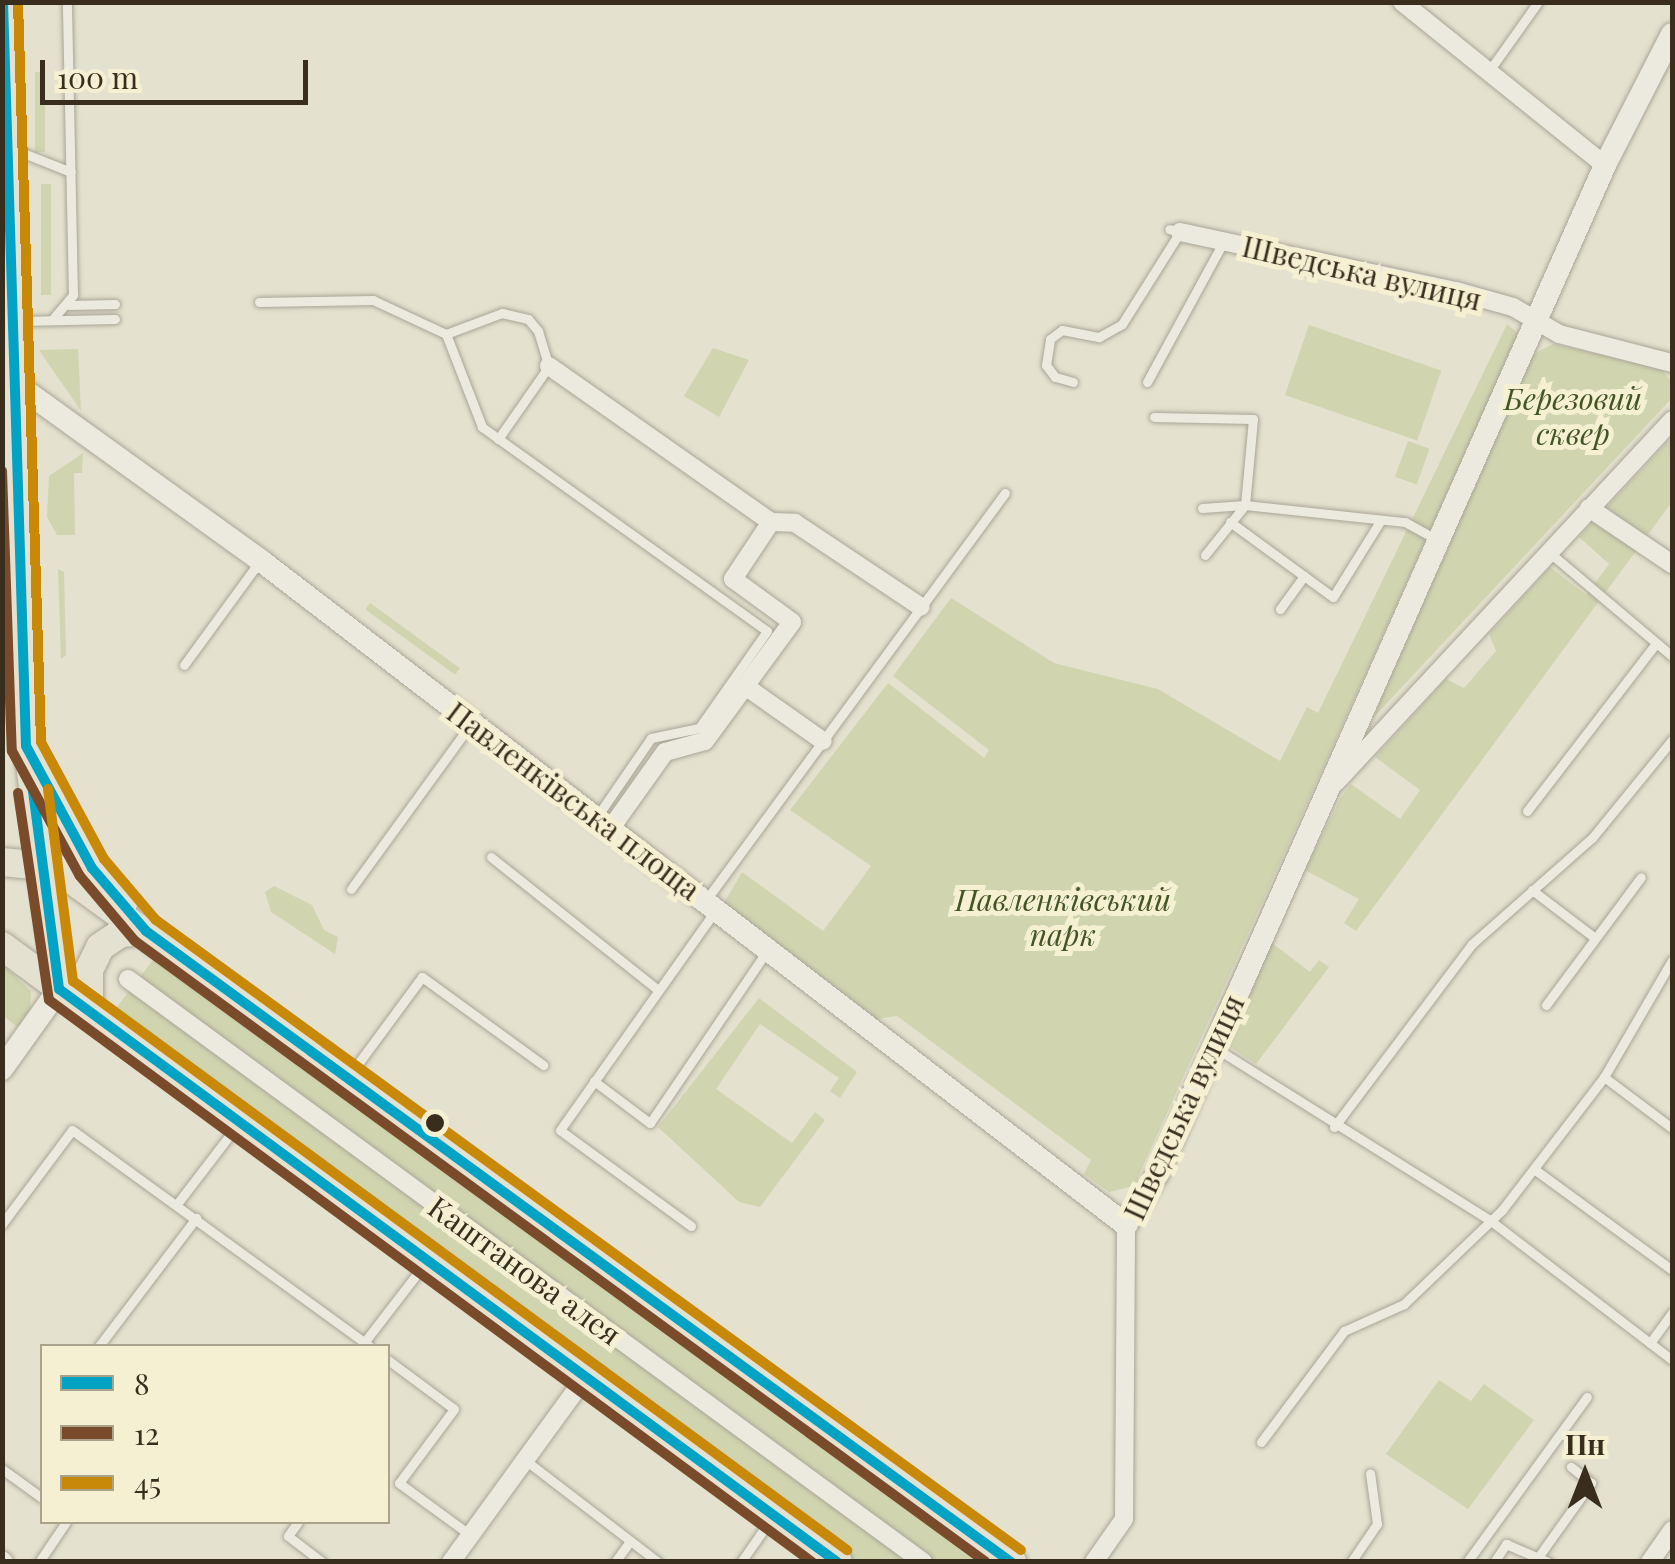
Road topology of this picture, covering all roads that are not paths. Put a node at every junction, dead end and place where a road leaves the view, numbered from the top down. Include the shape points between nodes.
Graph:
1 (3, 2) edge
2 (66, 2) edge
3 (1402, 2) edge
4 (1538, 2) edge
5 (1671, 40) edge
6 (1487, 73) junction
7 (5, 146) edge
8 (1605, 165) junction
9 (70, 172) junction
10 (1174, 231) joint
11 (1224, 241) junction
12 (259, 302) dead end
13 (115, 304) dead end
14 (69, 305) junction
15 (115, 319) dead end
16 (52, 320) junction
17 (1538, 325) junction
18 (446, 334) junction
19 (10, 338) edge
20 (1672, 363) edge
21 (549, 366) junction
22 (1073, 382) dead end
23 (1147, 382) dead end
24 (16, 384) junction
25 (1154, 417) dead end
26 (1672, 420) edge
27 (498, 439) junction
28 (1006, 493) dead end
29 (1245, 505) junction
30 (1202, 508) dead end
31 (1589, 508) junction
32 (1380, 520) junction
33 (771, 522) junction
34 (1230, 522) junction
35 (1438, 540) junction
36 (1550, 552) junction
37 (1206, 555) dead end
38 (260, 560) junction
39 (1672, 564) edge
40 (1304, 576) junction
41 (921, 607) junction
42 (1280, 609) dead end
43 (12, 623) edge
44 (1655, 645) junction
45 (1672, 656) edge
46 (184, 664) dead end
47 (745, 686) junction
48 (472, 722) junction
49 (1672, 740) edge
50 (823, 741) junction
51 (14, 753) edge
52 (1333, 784) junction
53 (1526, 811) dead end
54 (604, 822) junction
55 (490, 857) dead end
56 (2, 862) edge
57 (43, 866) junction
58 (1641, 878) dead end
59 (351, 889) dead end
60 (1532, 890) junction
61 (712, 904) junction
62 (146, 931) junction
63 (1595, 938) junction
64 (2, 946) edge
65 (769, 948) junction
66 (1672, 960) edge
67 (128, 979) dead end
68 (59, 988) junction
69 (658, 990) junction
70 (1546, 1006) dead end
71 (89, 1011) junction
72 (1213, 1047) junction
73 (543, 1065) dead end
74 (2, 1069) edge
75 (1604, 1077) junction
76 (348, 1078) junction
77 (594, 1081) junction
78 (240, 1122) junction
79 (1334, 1127) junction
80 (1672, 1128) edge
81 (1534, 1169) junction
82 (177, 1204) junction
83 (196, 1218) junction
84 (1490, 1221) junction
85 (2, 1224) edge
86 (1126, 1225) junction
87 (691, 1226) dead end
88 (428, 1260) junction
89 (1672, 1270) edge
90 (1672, 1313) edge
91 (1650, 1343) junction
92 (101, 1344) edge
93 (364, 1344) edge
94 (366, 1344) edge
95 (1672, 1360) edge
96 (390, 1362) edge
97 (586, 1376) junction
98 (1588, 1397) dead end
99 (1261, 1442) dead end
100 (525, 1460) junction
101 (1571, 1467) dead end
102 (2, 1469) edge
103 (1370, 1473) dead end
104 (40, 1497) edge
105 (774, 1515) junction
106 (65, 1524) edge
107 (297, 1524) edge
108 (1672, 1530) edge
109 (470, 1535) junction
110 (630, 1541) junction
111 (1544, 1559) edge
112 (38, 1562) edge
113 (322, 1562) edge
114 (451, 1562) edge
115 (615, 1562) edge
116 (658, 1562) edge
117 (740, 1562) edge
118 (838, 1562) edge
119 (922, 1562) edge
120 (1012, 1562) edge
121 (1094, 1562) edge
122 (1351, 1562) edge
123 (1468, 1562) edge
124 (1494, 1562) edge
125 (1650, 1562) edge

1 - 7 main road
2 - 9 lane
3 - 6 street
4 - 6 lane
5 - 8 street, Шведська вулиця
6 - 8 street
7 - 9 lane
7 - 19 main road
8 - 17 street, Шведська вулиця
9 - 14 lane
10 - 11 street, Шведська вулиця
10 - 22 lane via 1122,324 1099,337 1062,330 1050,338 1046,365 1055,377
11 - 17 street, Шведська вулиця via 1456,290 1513,307
11 - 23 lane
12 - 18 lane via 373,300
13 - 14 lane
14 - 16 lane
15 - 16 lane
16 - 19 lane
17 - 20 street
17 - 35 street, Шведська вулиця
18 - 21 lane via 481,316 521,316 538,331
18 - 27 lane via 482,428
19 - 24 main road
21 - 27 lane
21 - 33 street
24 - 38 street, Павленківська площа
24 - 43 main road
25 - 29 lane via 1253,419
26 - 31 street, Шведська вулиця
27 - 54 lane via 767,631 699,728 651,738
28 - 41 lane
29 - 30 lane
29 - 32 lane
29 - 34 lane
31 - 36 street, Шведська вулиця
31 - 39 street
32 - 35 lane via 1405,522
32 - 40 lane via 1333,597
33 - 41 street via 795,523
33 - 47 street via 733,579 792,622
34 - 37 lane
34 - 40 lane
35 - 52 street, Шведська вулиця
36 - 44 lane
36 - 52 street, Шведська вулиця
38 - 46 lane
38 - 48 street, Павленківська площа
40 - 42 lane
41 - 50 lane
43 - 51 main road
44 - 45 lane
44 - 53 lane
47 - 50 street
47 - 54 street via 705,741 665,752
48 - 54 street, Павленківська площа
48 - 59 lane
49 - 60 lane via 1592,838
50 - 61 lane
51 - 57 main road
51 - 62 main road via 92,868
52 - 72 street, Шведська вулиця
54 - 61 street, Павленківська площа
55 - 69 lane
56 - 57 main road
57 - 62 main road
57 - 68 main road
58 - 63 lane
60 - 63 lane
60 - 79 lane via 1472,944
61 - 65 street, Павленківська площа
61 - 69 lane
62 - 71 main road via 122,933 100,947 89,970
62 - 76 main road
63 - 70 lane
64 - 68 main road
65 - 77 lane via 650,1123
65 - 86 street, Павленківська площа
66 - 75 lane
67 - 119 street, Каштанова алея
68 - 71 main road
68 - 74 street
69 - 77 lane
71 - 78 main road
72 - 79 lane
72 - 86 street, Шведська вулиця via 1158,1174
73 - 76 lane via 422,977
75 - 80 lane
75 - 81 lane
76 - 120 main road
77 - 87 lane via 560,1130
78 - 82 lane
78 - 88 main road
79 - 84 lane
81 - 84 lane
81 - 89 lane
82 - 83 lane
82 - 85 lane via 72,1130
83 - 92 lane
83 - 93 lane
84 - 91 lane
84 - 99 lane via 1410,1299 1344,1332
86 - 121 street, Шведська вулиця via 1124,1519
88 - 94 lane
88 - 97 main road
90 - 91 lane
91 - 95 lane
96 - 109 lane via 454,1410 399,1483
97 - 100 street
97 - 105 main road
98 - 123 lane
100 - 109 street
100 - 110 lane
101 - 111 lane via 1591,1482
102 - 104 lane
103 - 122 lane via 1378,1524
105 - 117 lane
105 - 118 main road
106 - 112 lane
107 - 113 lane via 288,1536
108 - 125 street
109 - 114 street
110 - 115 lane
110 - 116 lane
111 - 124 lane via 1506,1544

